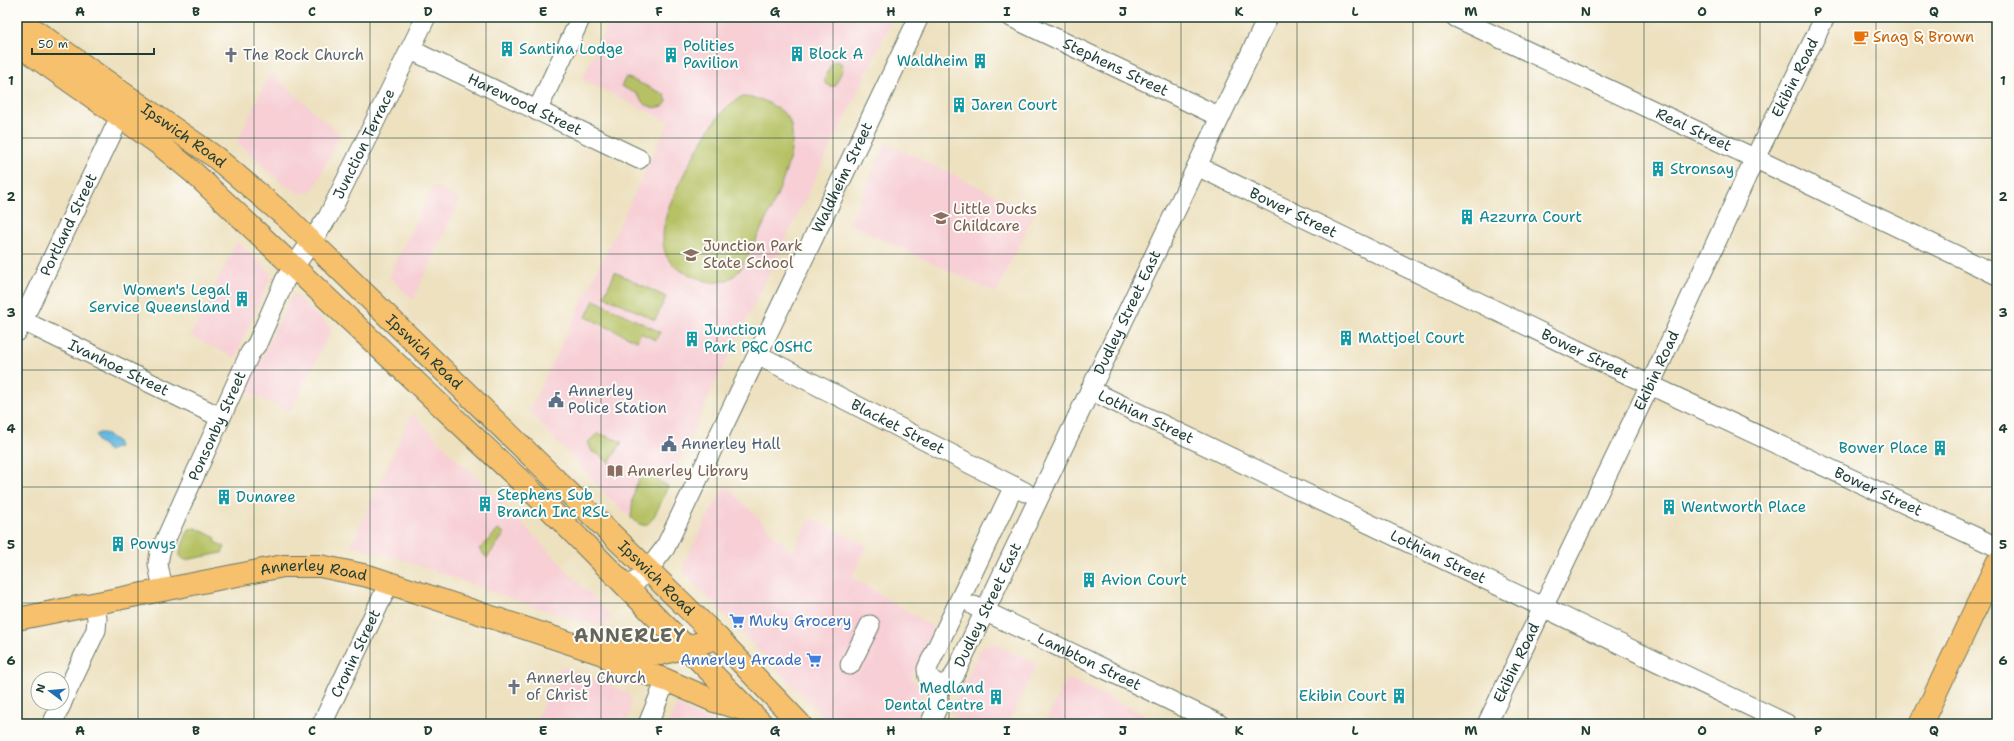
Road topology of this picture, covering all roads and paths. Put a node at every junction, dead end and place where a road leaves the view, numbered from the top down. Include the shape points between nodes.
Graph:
1 (426, 17) edge
2 (582, 17) edge
3 (919, 17) edge
4 (1011, 17) edge
5 (1268, 17) edge
6 (1455, 17) edge
7 (1825, 17) edge
8 (17, 18) edge
9 (17, 44) edge
10 (411, 50) junction
11 (537, 111) junction
12 (120, 116) junction
13 (1220, 117) junction
14 (1755, 158) junction
15 (639, 159) dead end
16 (1197, 166) junction
17 (312, 242) junction
18 (293, 266) junction
19 (1997, 275) edge
20 (19, 324) edge
21 (758, 355) junction
22 (1650, 385) junction
23 (1090, 390) junction
24 (220, 417) junction
25 (1014, 486) junction
26 (1038, 498) junction
27 (1997, 547) edge
28 (1997, 563) edge
29 (648, 570) junction
30 (389, 583) junction
31 (628, 589) junction
32 (163, 590) junction
33 (960, 599) junction
34 (95, 604) junction
35 (1542, 608) junction
36 (984, 611) junction
37 (17, 619) edge
38 (870, 625) dead end
39 (718, 638) junction
40 (687, 648) junction
41 (603, 654) junction
42 (850, 665) dead end
43 (666, 680) junction
44 (937, 684) junction
45 (70, 686) edge
46 (58, 711) edge
47 (756, 718) edge
48 (52, 724) edge
49 (322, 724) edge
50 (648, 724) edge
51 (800, 724) edge
52 (930, 724) edge
53 (1219, 724) edge
54 (1487, 724) edge
55 (1787, 724) edge
56 (1921, 724) edge

1 - 10 street, Junction Terrace
2 - 11 street
3 - 21 street, Waldheim Street
4 - 13 street, Stephens Street
5 - 13 street, Dudley Street East
6 - 14 street, Real Street
7 - 14 street, Ekibin Road
8 - 17 main road, Ipswich Road via 215,157
9 - 12 main road, Ipswich Road
10 - 11 street, Harewood Street
10 - 17 street, Junction Terrace via 328,217
11 - 15 street, Harewood Street
12 - 18 main road, Ipswich Road via 194,173
12 - 20 street, Portland Street
13 - 16 street, Dudley Street East
14 - 19 street, Real Street
14 - 22 street, Ekibin Road
16 - 22 street, Bower Street
16 - 23 street, Dudley Street East
17 - 18 street, Junction Terrace
17 - 29 main road, Ipswich Road
18 - 24 street, Ponsonby Street
18 - 31 main road, Ipswich Road via 540,499
20 - 24 street, Ivanhoe Street
21 - 25 street, Blacket Street
21 - 29 street, Waldheim Street via 666,548
22 - 27 street, Bower Street
22 - 35 street, Ekibin Road
23 - 26 street, Dudley Street East
23 - 35 street, Lothian Street
24 - 32 street, Ponsonby Street via 206,454 160,552 158,564
25 - 26 street, Blacket Street
25 - 33 street, Dudley Street East
26 - 36 street, Dudley Street East
28 - 56 main road
29 - 31 street, Waldheim Street
29 - 39 main road, Ipswich Road
30 - 32 main road, Annerley Road via 320,566 283,566
30 - 41 main road, Annerley Road
30 - 49 street, Cronin Street
31 - 40 main road, Ipswich Road
32 - 34 main road, Annerley Road
33 - 36 street, Lambton Street
33 - 44 street, Dudley Street East via 927,669 928,677
34 - 37 main road, Annerley Road
34 - 45 street via 96,630
35 - 54 street, Ekibin Road
35 - 55 street, Lothian Street
36 - 44 street, Dudley Street East via 954,676 946,684
36 - 53 street, Lambton Street
38 - 42 street
39 - 40 main road, Annerley Road
39 - 51 main road, Ipswich Road
40 - 41 main road, Annerley Road via 661,654
40 - 47 main road, Ipswich Road
41 - 43 main road, Annerley Road via 618,664
43 - 47 main road, Annerley Road
43 - 50 street
44 - 52 street, Dudley Street East via 938,706
46 - 48 street

